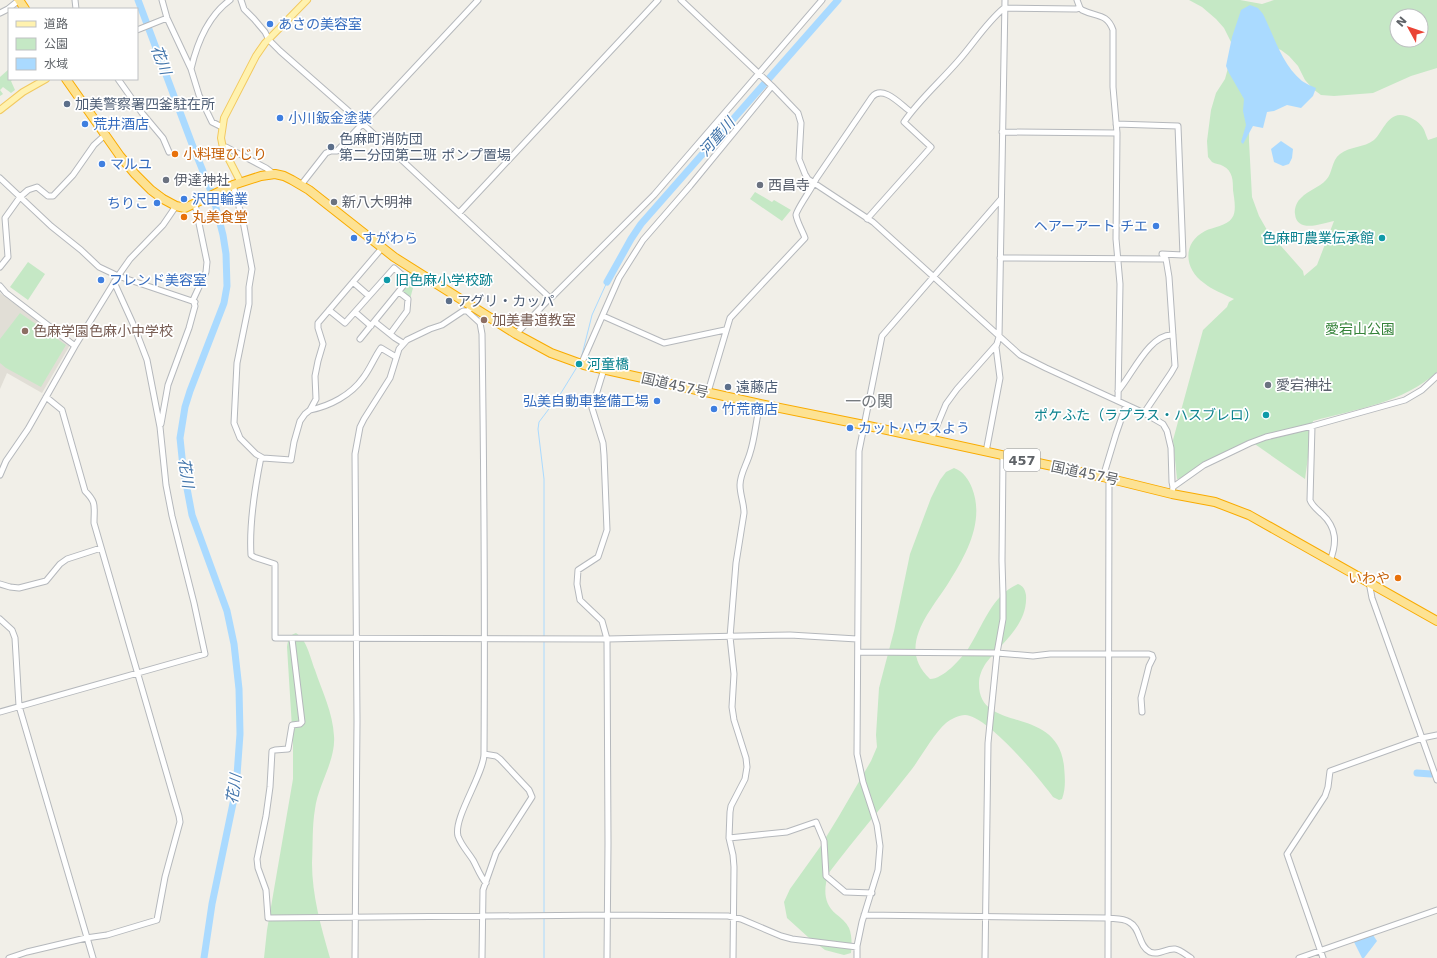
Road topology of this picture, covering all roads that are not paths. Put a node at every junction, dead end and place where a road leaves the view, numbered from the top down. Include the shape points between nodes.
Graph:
1 (19, 0) edge
2 (163, 0) edge
3 (230, 0) edge
4 (241, 0) edge
5 (308, 0) edge
6 (478, 0) edge
7 (658, 0) edge
8 (681, 0) edge
9 (822, 0) edge
10 (1005, 0) edge
11 (1077, 0) edge
12 (9, 8) edge
13 (1004, 8) junction
14 (1080, 8) junction
15 (166, 18) junction
16 (138, 30) edge
17 (269, 40) junction
18 (191, 69) junction
19 (759, 74) junction
20 (44, 80) edge
21 (67, 80) edge
22 (119, 80) edge
23 (771, 85) junction
24 (0, 110) edge
25 (910, 112) junction
26 (362, 123) junction
27 (1116, 124) junction
28 (222, 127) junction
29 (1002, 132) junction
30 (1117, 133) junction
31 (105, 135) junction
32 (223, 148) junction
33 (169, 152) dead end
34 (275, 174) junction
35 (0, 178) edge
36 (237, 184) junction
37 (301, 184) junction
38 (815, 184) junction
39 (20, 197) junction
40 (1001, 199) junction
41 (195, 204) junction
42 (176, 206) junction
43 (459, 213) junction
44 (867, 219) junction
45 (382, 248) junction
46 (1000, 258) junction
47 (1166, 259) junction
48 (1118, 260) junction
49 (408, 266) junction
50 (0, 267) edge
51 (401, 274) junction
52 (118, 276) junction
53 (934, 277) junction
54 (114, 282) junction
55 (353, 282) junction
56 (0, 286) edge
57 (399, 292) junction
58 (369, 296) junction
59 (550, 298) junction
60 (195, 302) junction
61 (470, 309) junction
62 (329, 310) junction
63 (355, 312) junction
64 (602, 316) junction
65 (373, 324) junction
66 (726, 330) junction
67 (390, 334) junction
68 (516, 334) junction
69 (1173, 335) junction
70 (999, 337) junction
71 (360, 339) dead end
72 (403, 343) junction
73 (998, 343) junction
74 (75, 346) junction
75 (396, 357) junction
76 (584, 365) junction
77 (604, 369) junction
78 (1437, 376) edge
79 (1118, 391) junction
80 (708, 392) junction
81 (46, 397) junction
82 (1118, 401) junction
83 (760, 404) junction
84 (1126, 405) junction
85 (310, 410) junction
86 (1144, 413) junction
87 (864, 425) junction
88 (1312, 426) junction
89 (160, 427) junction
90 (931, 440) junction
91 (986, 452) junction
92 (1002, 456) junction
93 (261, 457) junction
94 (0, 475) edge
95 (1106, 478) junction
96 (1172, 491) junction
97 (101, 548) junction
98 (1330, 561) junction
99 (1369, 582) junction
100 (0, 584) edge
101 (0, 619) edge
102 (1437, 621) edge
103 (730, 637) junction
104 (292, 638) junction
105 (356, 638) junction
106 (484, 639) junction
107 (607, 639) junction
108 (857, 639) junction
109 (858, 652) junction
110 (997, 653) junction
111 (1108, 654) junction
112 (137, 673) junction
113 (19, 706) junction
114 (0, 712) edge
115 (1142, 712) dead end
116 (1437, 735) edge
117 (1422, 738) junction
118 (484, 754) junction
119 (1437, 780) edge
120 (729, 838) junction
121 (486, 883) junction
122 (872, 893) junction
123 (1437, 910) edge
124 (608, 915) junction
125 (864, 915) junction
126 (482, 916) junction
127 (985, 916) junction
128 (356, 917) junction
129 (734, 917) junction
130 (1107, 918) junction
131 (86, 938) junction
132 (857, 947) junction
133 (1320, 951) junction
134 (9, 958) edge
135 (93, 958) edge
136 (355, 958) edge
137 (482, 958) edge
138 (607, 958) edge
139 (733, 958) edge
140 (857, 958) edge
141 (985, 958) edge
142 (1108, 958) edge
143 (1191, 958) edge
144 (1299, 958) edge
145 (1323, 958) edge

1 - 12 street
2 - 15 street
3 - 18 street via 219,9 204,32
4 - 17 street via 244,9
5 - 17 main road
6 - 26 street
7 - 43 street
8 - 19 street
9 - 19 street
10 - 13 street
11 - 14 street
13 - 14 street
13 - 25 street
13 - 29 street
14 - 27 street via 1105,18 1113,30
15 - 16 street
15 - 18 street
17 - 26 street
17 - 28 main road via 246,74 227,110
18 - 28 street via 199,95 212,122
19 - 23 street
19 - 59 street via 654,195
20 - 24 main road
21 - 31 highway
22 - 33 street via 163,138
23 - 38 street via 800,118 799,159 805,174
23 - 64 street via 643,240 619,278
25 - 38 street via 884,93 874,94
25 - 44 street via 904,122 931,147
26 - 37 street via 337,150 326,153
26 - 43 street
27 - 30 street
27 - 47 street via 1178,126 1182,255 1162,254
28 - 32 main road
29 - 30 street
29 - 40 street
30 - 48 street
31 - 39 street via 53,196 48,196 37,188 28,190
31 - 42 highway via 146,184 163,199
32 - 34 street via 226,147
32 - 36 main road
34 - 36 highway
34 - 37 highway, 国道457号 / 457
35 - 39 street
36 - 41 highway
36 - 93 street via 252,269 249,304 237,363 234,423 240,438
37 - 45 highway, 国道457号 / 457
38 - 44 street
38 - 66 street via 796,214 805,238 730,318
39 - 50 street via 5,218 8,257
39 - 52 street via 99,267
40 - 46 street
40 - 53 street
41 - 42 highway via 185,208
41 - 60 street via 207,262 206,272 193,300
42 - 52 street via 163,225 130,259
43 - 59 street
44 - 53 street
45 - 49 highway, 国道457号 / 457
45 - 55 street
46 - 48 street
46 - 70 street
47 - 48 street
47 - 69 street
48 - 79 street
49 - 51 street
49 - 61 highway, 国道457号 / 457
51 - 57 street via 408,280
51 - 58 street via 394,268
52 - 54 street
52 - 60 street
53 - 70 street
53 - 87 street via 882,336
54 - 74 street
54 - 89 street via 147,360
55 - 58 street
55 - 62 street
56 - 74 street
57 - 65 street
57 - 67 street via 408,299 407,311
58 - 63 street
59 - 68 street
60 - 89 street via 189,328 168,385
61 - 68 highway, 国道457号 / 457
61 - 72 street
61 - 106 street via 480,323 482,334
62 - 63 street via 345,323
62 - 85 street via 317,326 323,344 315,376 316,399
63 - 65 street
64 - 66 street via 664,343
64 - 76 street via 583,360
65 - 67 street
65 - 71 street
66 - 80 street
67 - 72 street
68 - 76 highway, 国道457号 / 457 via 551,353
69 - 79 street via 1168,334 1158,340 1144,353
69 - 86 street via 1175,366
70 - 73 street
70 - 82 street via 1029,360
72 - 75 street
73 - 90 street via 946,404
73 - 91 street via 996,347 1000,378
74 - 81 street
75 - 85 street via 381,348 356,386 325,406
75 - 105 street via 387,384 364,419 356,445
76 - 77 highway, 国道457号 / 457
77 - 80 highway, 国道457号 / 457
77 - 107 street via 592,408 603,442 607,530 598,557 578,570 577,584 580,600 602,621
78 - 88 street via 1422,390 1405,400
79 - 82 street
80 - 83 highway, 国道457号 / 457
81 - 94 street
81 - 97 street via 62,410 85,491 93,499 94,523
82 - 84 street
83 - 87 highway, 国道457号 / 457
83 - 103 street via 750,453 740,481 744,513 736,563
84 - 86 street
84 - 95 street via 1114,440
85 - 93 street via 300,421 291,460
86 - 96 street via 1163,424 1167,431 1171,448
87 - 90 highway, 国道457号 / 457
87 - 108 street via 858,451
88 - 96 street via 1266,437 1227,453 1204,465
88 - 98 street via 1310,500 1332,526 1335,549
89 - 112 street via 172,516 205,654
90 - 91 highway, 国道457号 / 457
91 - 92 highway, 国道457号 / 457
92 - 95 highway, 国道457号 / 457
92 - 110 street via 1004,595
93 - 104 street via 252,516 251,555 275,564 275,638
95 - 96 highway, 国道457号 / 457
95 - 111 street via 1110,608
96 - 98 highway, 国道457号 / 457 via 1215,502 1249,515
97 - 100 street via 63,562 46,581 19,588
97 - 112 street
98 - 99 highway, 国道457号 / 457
99 - 102 highway, 国道457号 / 457
99 - 117 street via 1372,598
101 - 113 street via 12,630 16,638
103 - 107 street
103 - 108 street via 790,635
103 - 120 street via 734,674 732,707 747,767 745,779 731,806
104 - 105 street
104 - 128 street via 302,722 292,725 288,749 272,751 266,816 257,859 266,890 268,918
105 - 106 street
105 - 128 street
106 - 107 street
106 - 118 street
107 - 124 street
108 - 109 street
109 - 110 street
109 - 122 street via 857,754 877,825 880,846 878,870
110 - 111 street via 1033,656
110 - 127 street via 988,743
111 - 115 street via 1152,655 1140,698
111 - 130 street
112 - 113 street
112 - 131 street via 180,822 165,877 157,920 107,935
113 - 114 street
113 - 131 street
116 - 117 street
117 - 119 street
117 - 133 street via 1330,770 1325,796 1287,854
118 - 121 street via 460,819 458,832 460,840
118 - 121 street via 500,758 529,790 532,797 496,853
120 - 122 street via 787,832 816,822 824,841 826,876 845,892
120 - 129 street via 734,860
121 - 126 street via 482,893
122 - 125 street
123 - 133 street
124 - 126 street
124 - 129 street
124 - 138 street
125 - 127 street
125 - 132 street
126 - 128 street
126 - 137 street
127 - 130 street
127 - 141 street
128 - 136 street
129 - 132 street via 781,936
129 - 139 street
130 - 142 street
130 - 143 street via 1124,920 1132,924 1151,952 1160,953 1175,949
131 - 134 street
131 - 135 street
132 - 140 street
133 - 144 street
133 - 145 street

